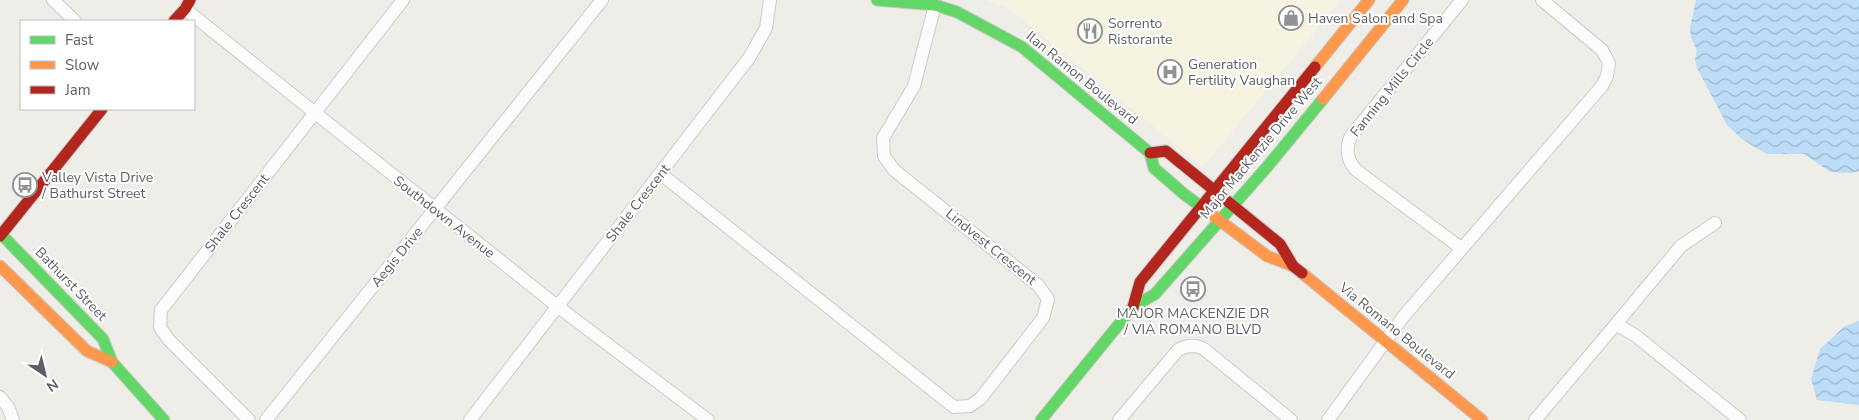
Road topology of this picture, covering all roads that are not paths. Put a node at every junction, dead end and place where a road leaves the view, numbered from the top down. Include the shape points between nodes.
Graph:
1 (53, 0) edge
2 (403, 0) edge
3 (602, 0) edge
4 (770, 0) edge
5 (877, 0) edge
6 (1369, 0) edge
7 (1403, 0) edge
8 (1462, 0) edge
9 (1542, 0) edge
10 (187, 5) edge
11 (935, 6) junction
12 (74, 20) edge
13 (175, 20) edge
14 (101, 110) edge
15 (315, 114) junction
16 (1150, 153) junction
17 (661, 174) junction
18 (1215, 190) junction
19 (1202, 206) junction
20 (1233, 206) junction
21 (435, 210) junction
22 (1220, 220) junction
23 (1715, 223) dead end
24 (1, 234) edge
25 (1461, 248) junction
26 (0, 266) edge
27 (1293, 266) junction
28 (557, 306) junction
29 (1133, 307) junction
30 (1616, 324) junction
31 (1385, 341) junction
32 (112, 362) junction
33 (0, 397) edge
34 (13, 420) edge
35 (164, 420) edge
36 (249, 420) edge
37 (266, 420) edge
38 (470, 420) edge
39 (708, 420) edge
40 (1041, 420) edge
41 (1119, 420) edge
42 (1291, 420) edge
43 (1328, 420) edge
44 (1482, 420) edge
45 (1535, 420) edge
46 (1740, 420) edge

1 - 12 street
2 - 15 street, Shale Crescent
3 - 21 street, Aegis Drive
4 - 17 street, Shale Crescent via 766,28 749,58
5 - 11 main road, Ilan Ramon Boulevard
6 - 18 main road, Major MacKenzie Drive West
7 - 20 main road, Major MacKenzie Drive West
8 - 25 street, Fanning Mills Circle via 1351,136 1347,152 1356,170
9 - 25 street via 1602,50 1609,63 1607,76 1602,86
10 - 13 main road
10 - 15 street, Southdown Avenue
11 - 16 main road, Ilan Ramon Boulevard via 957,12 1022,47
11 - 17 street, Lindvest Crescent via 914,86 883,138 884,156 894,170 1038,285 1048,299 1043,318 982,398 970,406 954,407
14 - 24 main road
15 - 21 street, Southdown Avenue
15 - 36 street, Shale Crescent via 161,310 160,326 168,339
16 - 18 main road via 1166,151
16 - 19 main road, Ilan Ramon Boulevard via 1154,168
17 - 28 street, Shale Crescent
18 - 19 main road, Major MacKenzie Drive West
18 - 20 main road
19 - 22 main road, Via Romano Boulevard
19 - 29 main road, Major MacKenzie Drive West via 1140,282
20 - 22 main road, Major MacKenzie Drive West
20 - 27 main road, Via Romano Boulevard via 1280,244
21 - 28 street, Southdown Avenue
21 - 37 street, Aegis Drive
22 - 27 main road, Via Romano Boulevard via 1267,256
22 - 29 main road, Major MacKenzie Drive West via 1155,294
23 - 30 street via 1680,246
24 - 32 main road, Bathurst Street via 103,339
25 - 31 street
26 - 32 main road, Bathurst Street via 87,351
27 - 31 main road, Via Romano Boulevard
28 - 38 street, Shale Crescent
28 - 39 street, Southdown Avenue
29 - 40 main road, Major MacKenzie Drive West
30 - 45 street
30 - 46 street via 1636,336
31 - 43 street
31 - 44 main road, Via Romano Boulevard
32 - 35 main road, Bathurst Street
33 - 34 street
41 - 42 street via 1178,350 1190,346 1204,349

